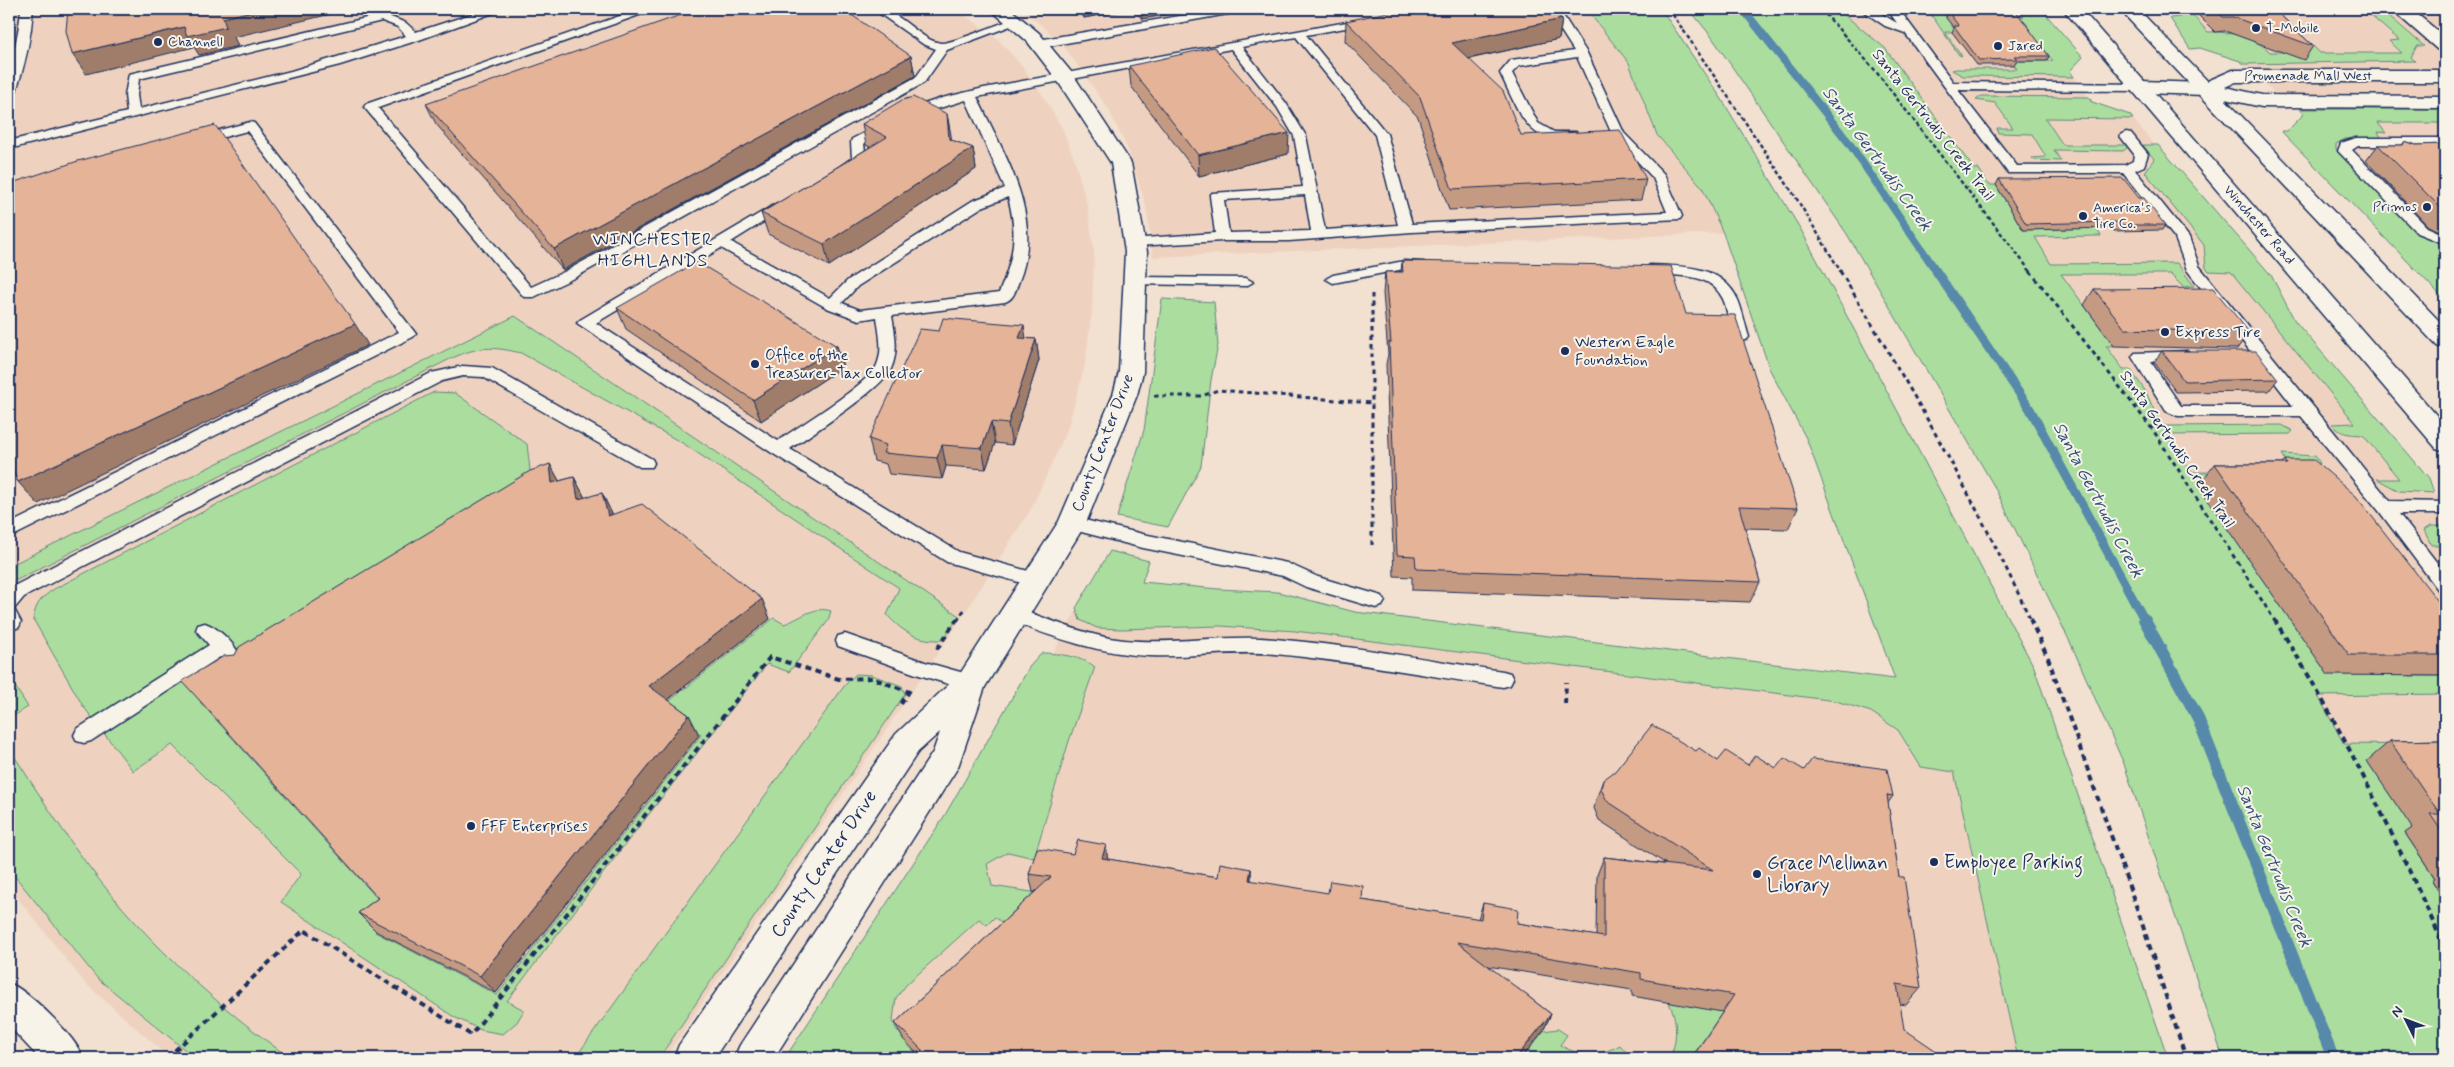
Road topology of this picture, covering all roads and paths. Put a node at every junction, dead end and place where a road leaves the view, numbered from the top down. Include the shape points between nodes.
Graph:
1 (27, 9) edge
2 (498, 9) edge
3 (650, 9) edge
4 (879, 9) edge
5 (1239, 9) edge
6 (1552, 9) edge
7 (1669, 9) edge
8 (1821, 9) edge
9 (1866, 9) edge
10 (1897, 9) edge
11 (2072, 9) edge
12 (2128, 9) edge
13 (2400, 9) edge
14 (1007, 16) edge
15 (1380, 19) edge
16 (1909, 31) junction
17 (1299, 34) junction
18 (415, 38) junction
19 (1038, 44) junction
20 (1235, 46) junction
21 (2445, 46) edge
22 (943, 47) junction
23 (1581, 53) junction
24 (2445, 76) edge
25 (1065, 77) junction
26 (1949, 86) junction
27 (2141, 87) junction
28 (2206, 89) junction
29 (9, 94) edge
30 (970, 96) junction
31 (2445, 102) edge
32 (134, 114) junction
33 (1580, 135) edge
34 (2126, 136) dead end
35 (2444, 143) edge
36 (183, 144) edge
37 (9, 145) edge
38 (2127, 169) junction
39 (835, 174) edge
40 (1012, 190) junction
41 (1311, 191) junction
42 (794, 198) edge
43 (1406, 228) junction
44 (1319, 235) junction
45 (1222, 237) junction
46 (2445, 240) edge
47 (721, 242) junction
48 (1135, 242) junction
49 (1434, 266) edge
50 (1632, 269) edge
51 (1333, 279) dead end
52 (1135, 281) junction
53 (1246, 282) dead end
54 (1372, 294) dead end
55 (832, 305) junction
56 (884, 313) junction
57 (2445, 341) edge
58 (1745, 350) edge
59 (2203, 355) edge
60 (2243, 355) edge
61 (2262, 356) junction
62 (1124, 395) junction
63 (1372, 403) junction
64 (2305, 411) junction
65 (2445, 442) edge
66 (778, 449) junction
67 (646, 463) dead end
68 (2385, 507) junction
69 (2445, 508) edge
70 (1072, 523) junction
71 (9, 532) edge
72 (1372, 545) dead end
73 (1037, 580) junction
74 (2445, 586) edge
75 (1376, 602) dead end
76 (9, 604) edge
77 (9, 615) edge
78 (1016, 615) junction
79 (9, 624) edge
80 (205, 630) dead end
81 (845, 641) dead end
82 (222, 646) junction
83 (246, 669) edge
84 (1503, 679) dead end
85 (1566, 682) dead end
86 (971, 683) junction
87 (909, 692) dead end
88 (1565, 704) dead end
89 (84, 734) dead end
90 (2445, 948) edge
91 (9, 1001) edge
92 (65, 1058) edge
93 (167, 1058) edge
94 (692, 1058) edge
95 (753, 1058) edge
96 (2186, 1058) edge

1 - 29 lane via 18,68
2 - 18 lane
3 - 22 lane via 370,107 528,294 580,269 920,80
4 - 22 lane via 927,42
5 - 19 lane
6 - 23 lane
7 - 96 path via 1805,212 1910,388 2007,568 2048,658 2140,917
8 - 90 path, Santa Gertrudis Creek Trail via 1874,69 2153,430 2299,658 2383,812
9 - 16 lane via 1897,28
10 - 16 lane
11 - 27 street, Winchester Road
12 - 28 street
13 - 21 street
14 - 19 street, County Center Drive
14 - 22 lane
15 - 17 lane
16 - 26 lane
17 - 20 lane
17 - 43 lane via 1381,134
18 - 32 lane via 227,92
18 - 32 lane via 402,25 382,17 133,77
19 - 25 street, County Center Drive
20 - 25 lane via 1152,58
20 - 41 lane via 1282,106 1300,136
23 - 33 lane via 1515,63 1506,73 1533,125 1552,136
23 - 43 lane via 1613,134 1659,177 1675,216
24 - 28 street, Promenade Mall West via 2233,76
25 - 30 lane
25 - 48 street, County Center Drive via 1120,164
26 - 27 lane
26 - 38 lane via 2013,170
27 - 28 street
27 - 65 street, Winchester Road
28 - 31 street, Promenade Mall West via 2262,101
28 - 57 street
30 - 39 lane via 918,110 857,142 859,160
30 - 40 lane
32 - 37 lane
34 - 38 lane via 2141,154 2139,163
35 - 46 lane via 2356,142 2346,146 2345,152 2422,230
36 - 71 lane via 250,126 408,334
38 - 61 lane via 2182,237 2192,267
40 - 55 lane via 977,204 853,283
40 - 56 lane via 1020,216 1020,252 1005,297
41 - 44 lane
41 - 45 lane via 1217,196
42 - 47 lane
43 - 44 lane
44 - 45 lane
45 - 48 lane
47 - 55 lane
47 - 66 lane via 585,323
48 - 52 street, County Center Drive
49 - 51 lane via 1404,265
50 - 58 lane via 1681,270 1717,281 1728,296
52 - 53 lane
52 - 62 street, County Center Drive via 1131,372
54 - 63 path
55 - 56 lane via 859,315
56 - 66 lane via 889,348 882,369 862,389
59 - 64 lane via 2140,357 2172,407 2178,411
60 - 61 lane
61 - 64 lane
62 - 63 path via 1185,397 1202,396 1218,390
62 - 70 street, County Center Drive
63 - 72 path
64 - 68 lane
66 - 73 lane via 953,556
67 - 76 lane via 486,372 463,371 437,377 18,592
68 - 69 lane
68 - 74 lane
70 - 73 street, County Center Drive
70 - 75 lane via 1287,570 1312,582
73 - 78 street, County Center Drive
77 - 79 lane via 12,622
78 - 84 lane via 1077,638 1122,647 1274,646
78 - 86 street, County Center Drive
80 - 82 lane
81 - 86 lane
82 - 83 lane
82 - 89 lane
85 - 88 path
86 - 94 street, County Center Drive via 907,743
86 - 95 street, County Center Drive via 947,757
87 - 93 path via 872,678 838,680 770,657 471,1035 304,930
91 - 92 street

